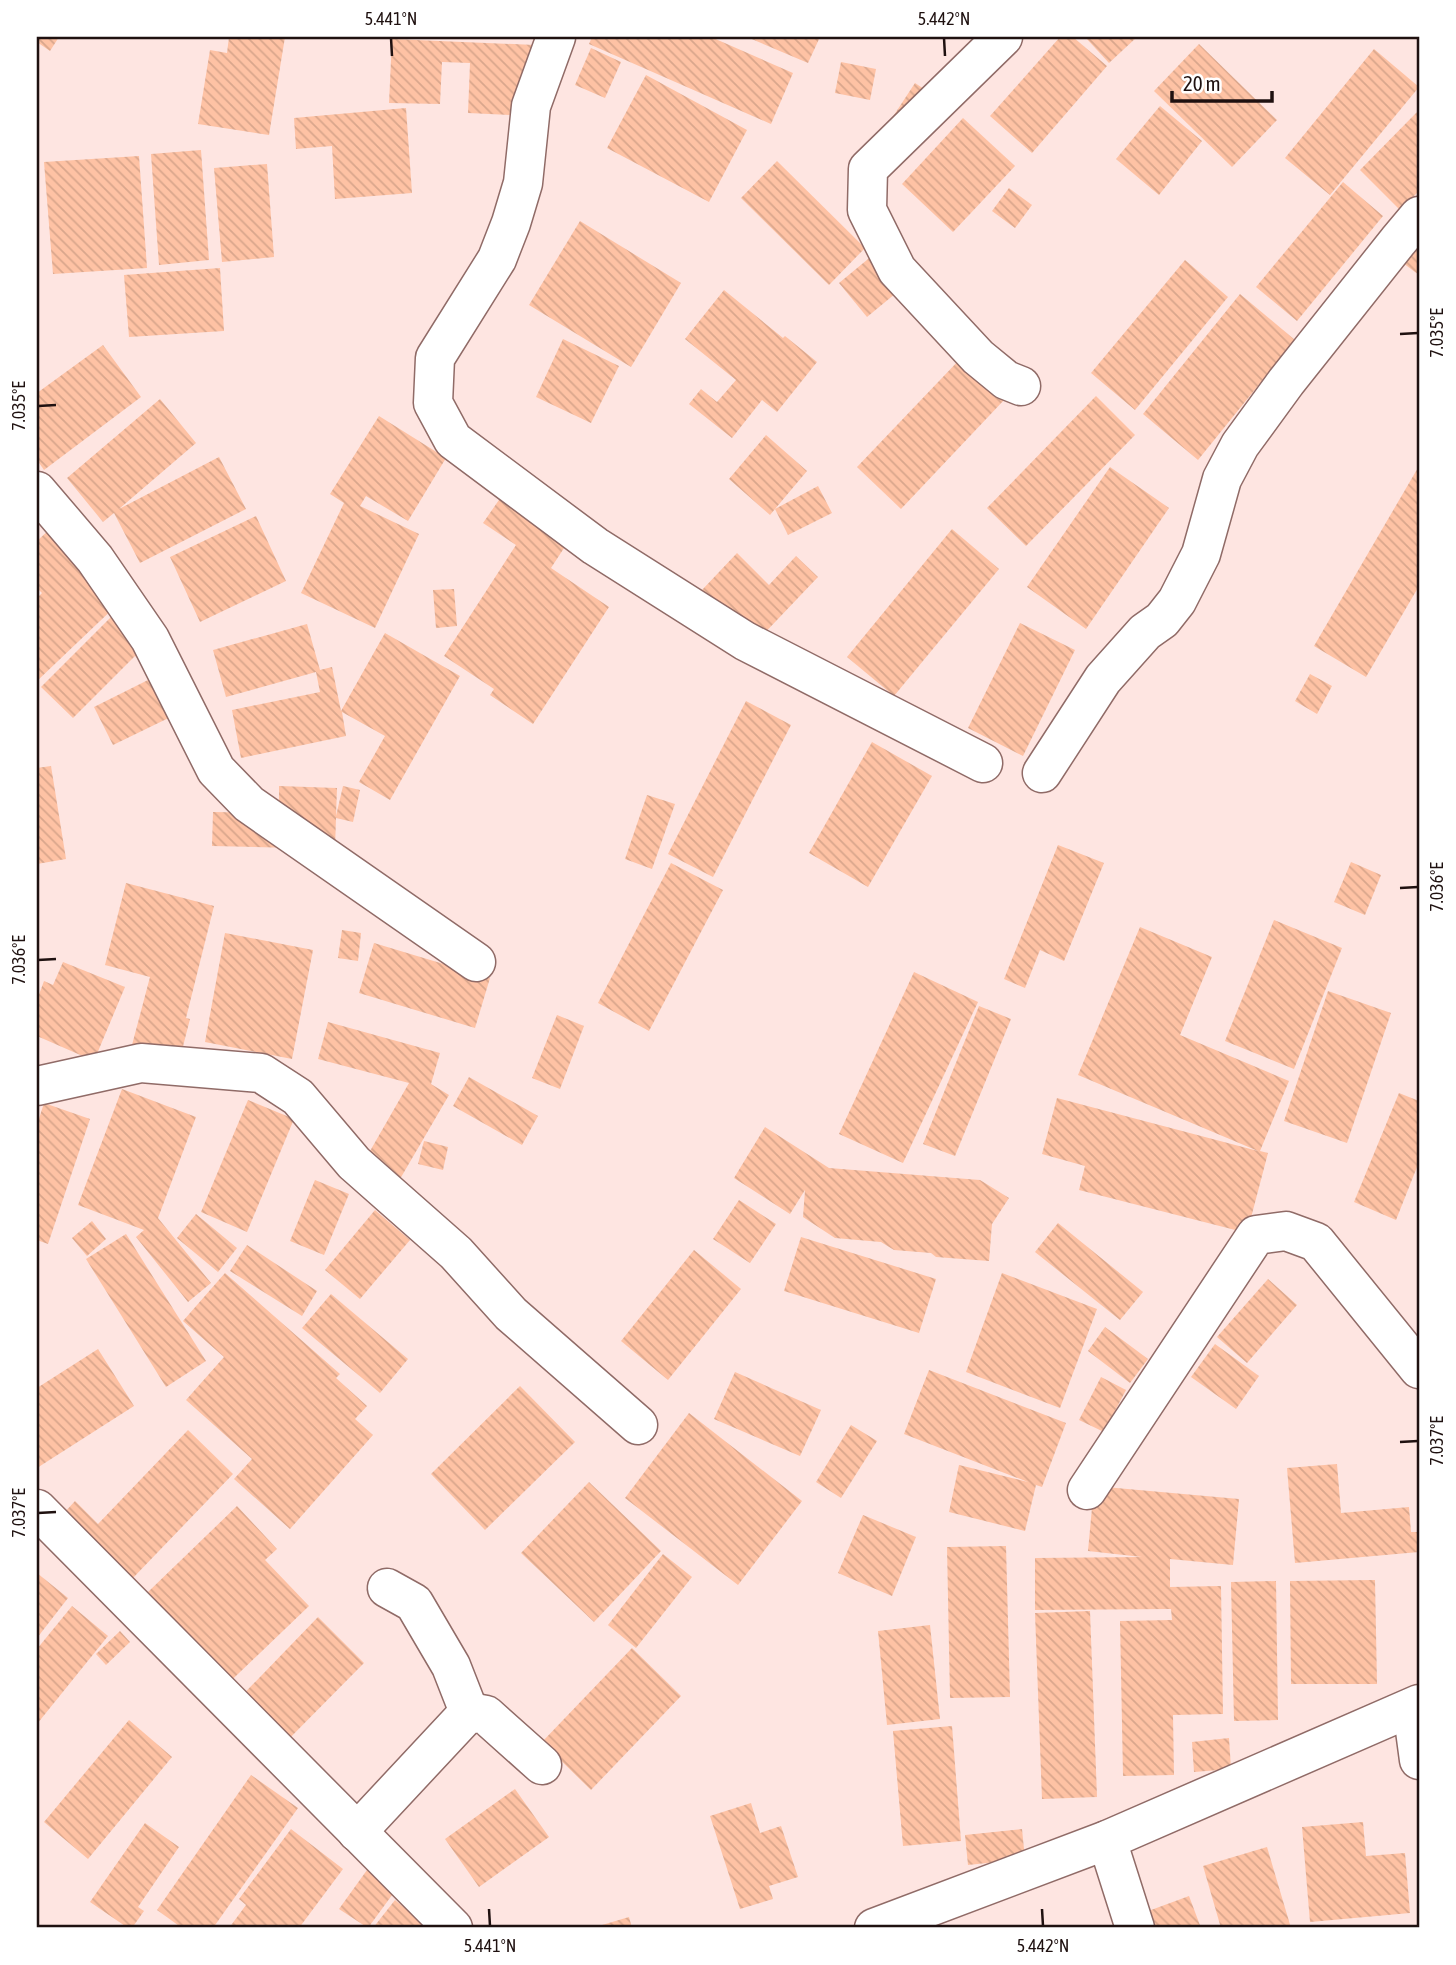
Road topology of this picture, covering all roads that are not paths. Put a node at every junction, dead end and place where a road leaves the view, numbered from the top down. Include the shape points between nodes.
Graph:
1 (556, 37) edge
2 (1003, 37) edge
3 (1419, 216) edge
4 (1021, 386) dead end
5 (37, 491) edge
6 (983, 763) dead end
7 (1041, 774) dead end
8 (476, 962) dead end
9 (37, 1086) edge
10 (1419, 1369) edge
11 (638, 1425) dead end
12 (1087, 1490) dead end
13 (37, 1509) edge
14 (387, 1588) dead end
15 (1415, 1706) edge
16 (469, 1712) junction
17 (1419, 1760) edge
18 (542, 1765) dead end
19 (358, 1832) junction
20 (1107, 1840) junction
21 (453, 1928) edge
22 (874, 1928) edge
23 (1135, 1928) edge

1 - 6 street via 531,106 523,183 511,223 497,259 435,358 433,403 453,440 595,546 746,640
2 - 4 street via 868,169 867,211 897,270 978,357
3 - 7 street via 1240,444 1222,479 1201,554 1177,601 1103,679
5 - 8 street via 95,559 150,639 216,770 249,804
9 - 11 street via 141,1063 261,1073 298,1097 354,1163 456,1253 511,1314
10 - 12 street via 1316,1241 1286,1231 1256,1235
13 - 19 street
14 - 16 street via 414,1603 451,1666
15 - 17 street
15 - 20 street
16 - 18 street via 486,1715
16 - 19 street
19 - 21 street
20 - 22 street
20 - 23 street

